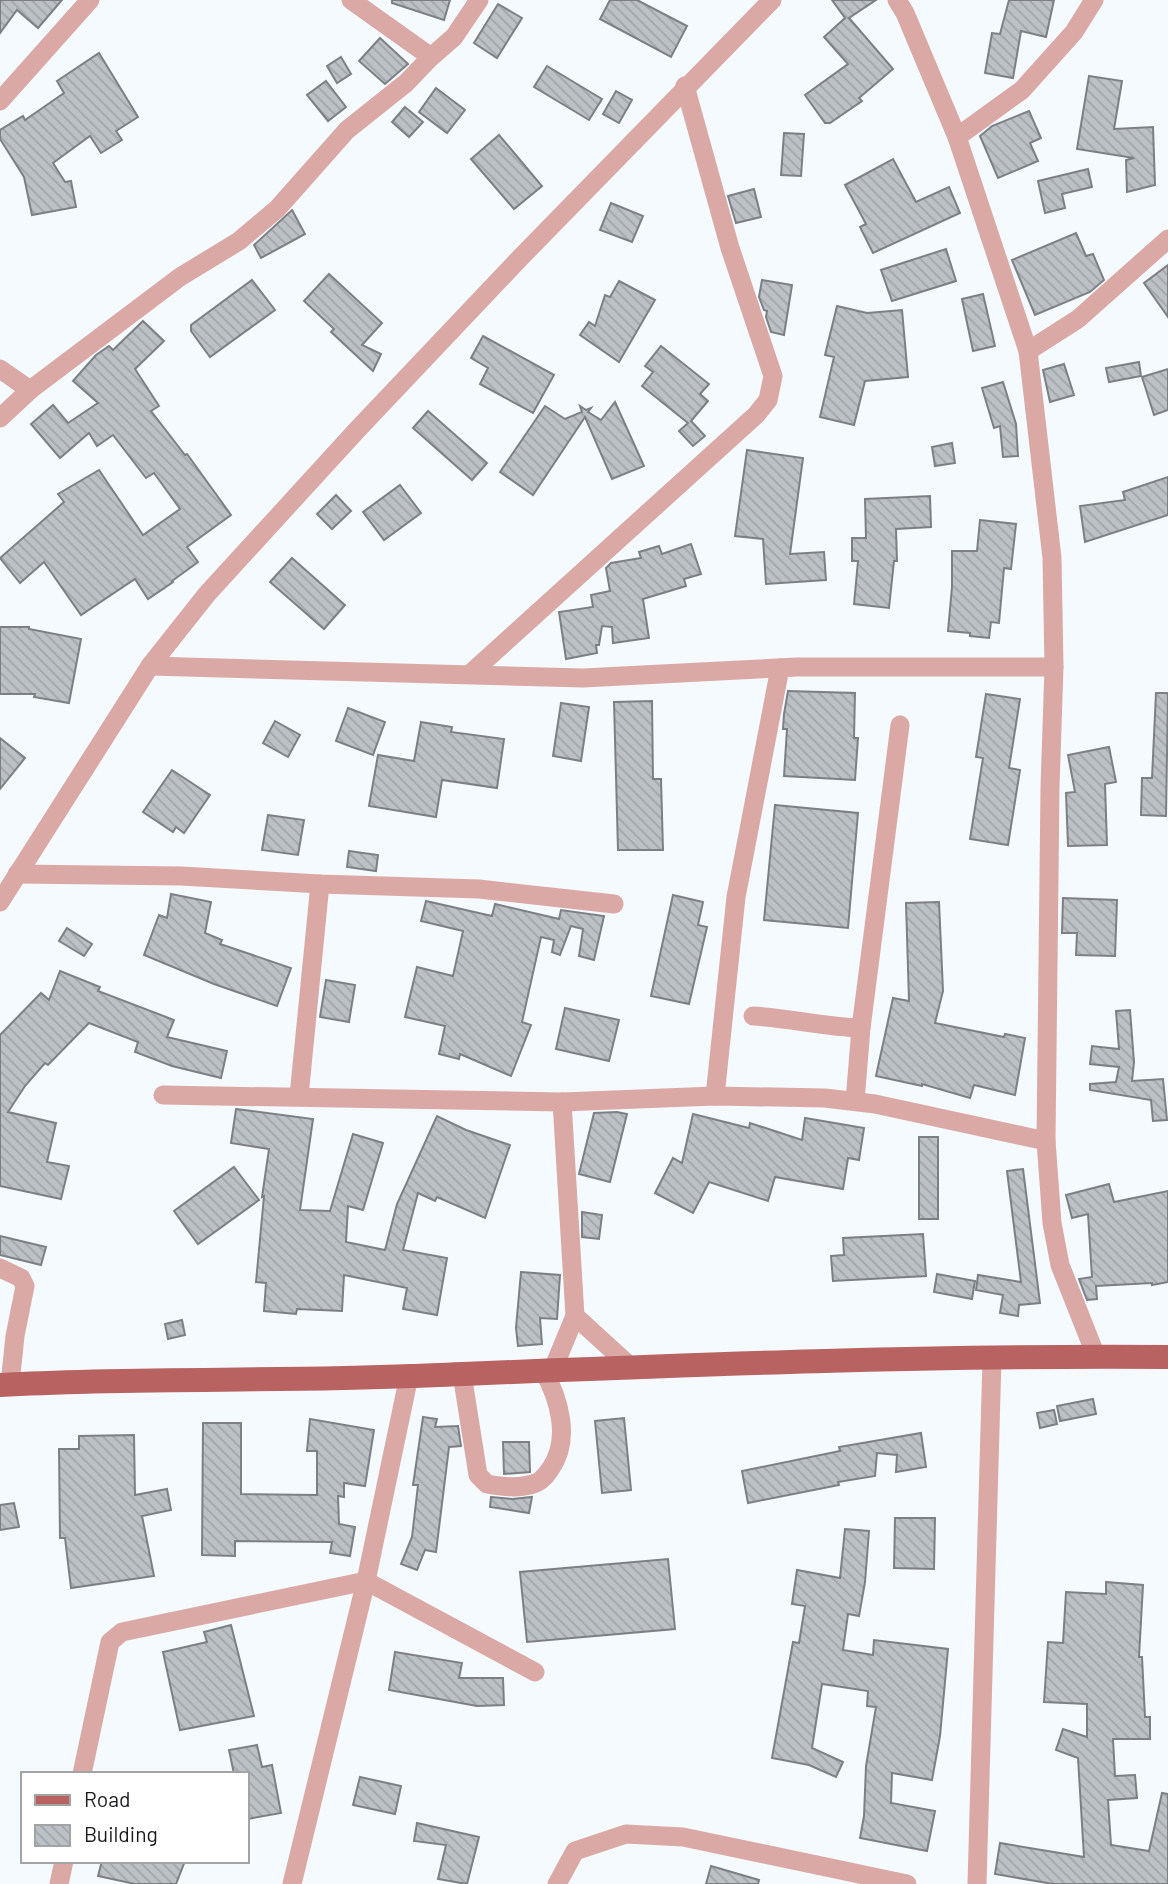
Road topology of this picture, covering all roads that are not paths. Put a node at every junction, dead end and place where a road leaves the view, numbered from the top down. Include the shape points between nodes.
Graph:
1 (90, 0) edge
2 (351, 0) edge
3 (479, 0) edge
4 (772, 0) edge
5 (897, 0) edge
6 (1094, 0) edge
7 (431, 57) junction
8 (685, 86) junction
9 (0, 102) edge
10 (957, 137) junction
11 (1168, 239) edge
12 (1028, 351) junction
13 (0, 369) edge
14 (30, 390) junction
15 (0, 418) edge
16 (150, 666) junction
17 (1054, 667) junction
18 (780, 668) junction
19 (471, 673) junction
20 (900, 725) dead end
21 (17, 874) junction
22 (320, 884) junction
23 (0, 902) edge
24 (614, 904) dead end
25 (753, 1016) dead end
26 (861, 1028) junction
27 (163, 1095) dead end
28 (299, 1096) junction
29 (715, 1096) junction
30 (855, 1101) junction
31 (562, 1102) junction
32 (1046, 1141) junction
33 (0, 1268) edge
34 (575, 1316) junction
35 (1096, 1356) junction
36 (1168, 1357) edge
37 (992, 1359) junction
38 (632, 1367) junction
39 (548, 1370) junction
40 (462, 1374) junction
41 (408, 1376) junction
42 (5, 1385) edge
43 (366, 1581) junction
44 (535, 1672) dead end
45 (82, 1772) edge
46 (64, 1863) edge
47 (59, 1884) edge
48 (292, 1884) edge
49 (556, 1884) edge
50 (907, 1884) edge
51 (977, 1884) edge

1 - 9 street
2 - 7 street
3 - 7 street via 454,37
4 - 8 street
5 - 10 street
6 - 10 street via 1074,32 1022,90
7 - 14 street via 347,130 277,209 239,241 180,277
8 - 16 street via 357,430 207,594
8 - 19 street via 730,248 773,376 768,400
10 - 12 street
11 - 12 street via 1078,319
12 - 17 street via 1052,558
13 - 14 street
14 - 15 street
16 - 19 street
16 - 21 street
17 - 18 street
17 - 32 street
18 - 19 street via 583,678
18 - 29 street via 736,897
20 - 26 street
21 - 22 street
21 - 23 street
22 - 24 street via 479,889
22 - 28 street
25 - 26 street
26 - 30 street
27 - 28 street
28 - 31 street
29 - 30 street
29 - 31 street
30 - 32 street
31 - 34 street
32 - 35 street via 1060,1265
33 - 42 street via 21,1278 25,1286
34 - 38 street
34 - 39 street
35 - 36 main road
35 - 37 main road
37 - 38 main road
37 - 51 street
38 - 39 main road
39 - 40 main road
39 - 40 street via 562,1445 544,1478 516,1486 487,1484 478,1475
40 - 41 main road
41 - 42 main road
41 - 43 street
43 - 44 street
43 - 45 street via 122,1632 110,1642
43 - 48 street
46 - 47 street
49 - 50 street via 575,1851 626,1834 683,1838

